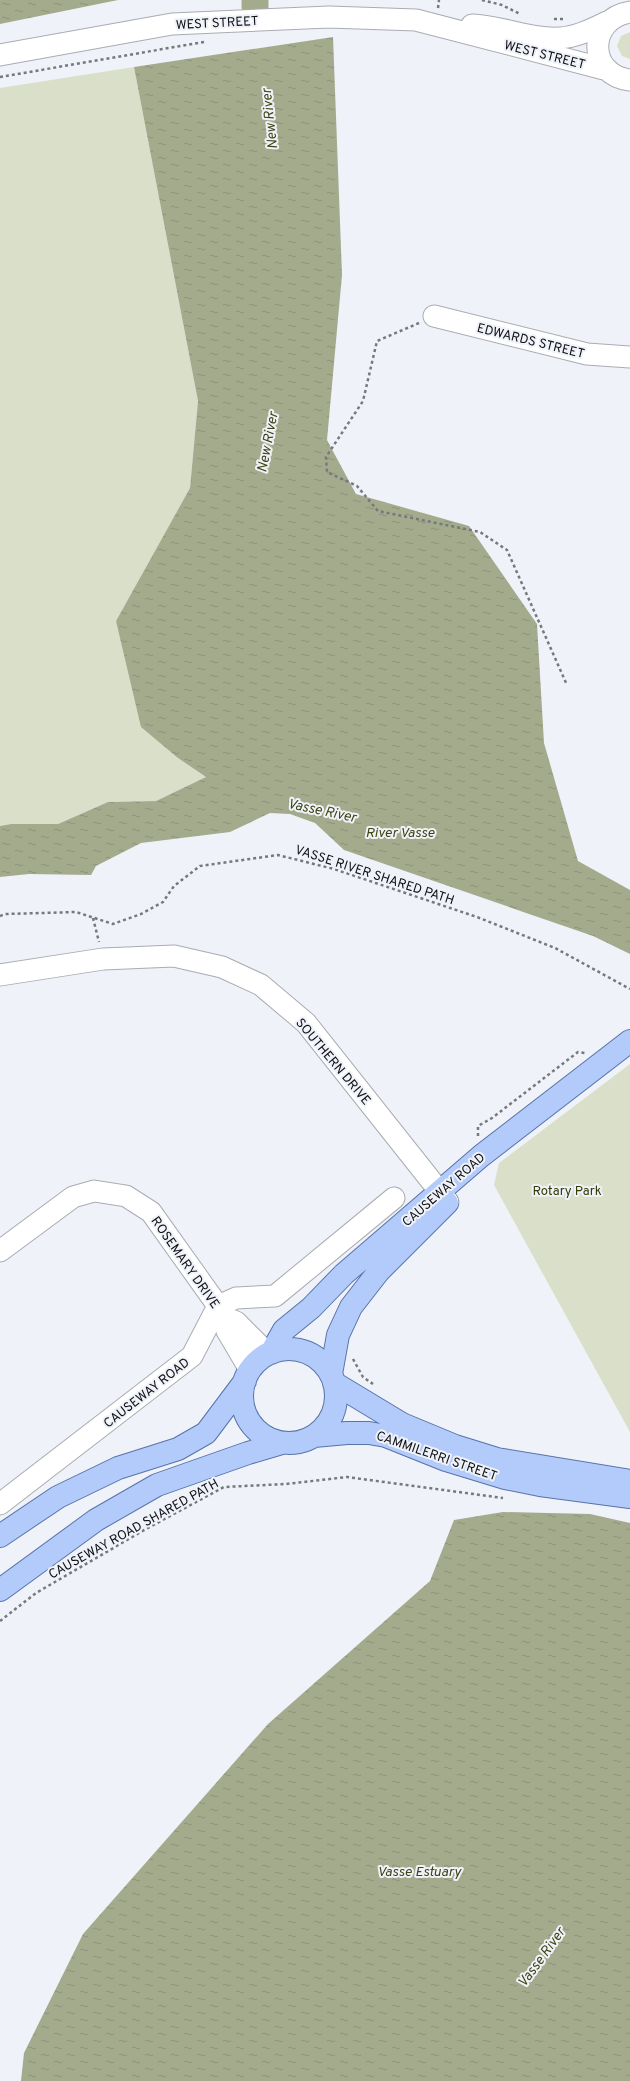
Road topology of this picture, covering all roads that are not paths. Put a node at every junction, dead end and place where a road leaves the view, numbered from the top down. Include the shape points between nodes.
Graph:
1 (630, 12) edge
2 (606, 22) junction
3 (436, 24) junction
4 (0, 55) edge
5 (608, 70) junction
6 (630, 80) edge
7 (434, 316) road end
8 (630, 358) edge
9 (0, 975) edge
10 (630, 1041) edge
11 (630, 1054) edge
12 (444, 1197) junction
13 (394, 1198) dead end
14 (0, 1251) edge
15 (221, 1312) junction
16 (270, 1353) junction
17 (248, 1375) junction
18 (332, 1379) junction
19 (314, 1436) junction
20 (282, 1443) junction
21 (630, 1481) edge
22 (630, 1497) edge
23 (0, 1504) edge
24 (0, 1536) edge
25 (0, 1590) edge

1 - 2 street, WEST STREET via 614,16
2 - 3 street, WEST STREET via 582,33 560,38 491,26
2 - 5 street via 601,29 597,46
3 - 4 street, WEST STREET via 396,18 329,17 172,24
3 - 5 street, WEST STREET via 487,40
5 - 6 street, WEST STREET via 615,76
7 - 8 street, EDWARDS STREET via 587,354
9 - 12 street, SOUTHERN DRIVE via 103,959 174,956 222,967 260,985 306,1023
10 - 12 main road, CAUSEWAY ROAD via 487,1151
11 - 12 main road, CAUSEWAY ROAD via 562,1110
12 - 16 main road, CAUSEWAY ROAD via 344,1274 311,1308 284,1330
12 - 18 main road, CAUSEWAY ROAD via 351,1306 338,1335
13 - 15 street, CAUSEWAY ROAD via 275,1296 236,1298
14 - 15 street, ROSEMARY DRIVE via 73,1197 94,1191 126,1196 151,1212
15 - 16 street, ROSEMARY DRIVE
15 - 17 street, ROSEMARY DRIVE
15 - 23 street, CAUSEWAY ROAD via 192,1356
16 - 17 main road via 258,1361
16 - 18 main road via 285,1349 312,1355 323,1363
17 - 20 main road via 242,1395 249,1421 258,1432
17 - 24 main road via 206,1433 178,1449 118,1468 58,1497
18 - 19 main road via 336,1396 330,1419
18 - 21 main road, CAMMILERRI STREET via 402,1424 455,1446 497,1459
19 - 20 main road via 293,1443
19 - 22 main road, CAMMILERRI STREET via 369,1433 386,1436 446,1460 506,1478
20 - 25 main road via 157,1485 96,1520

